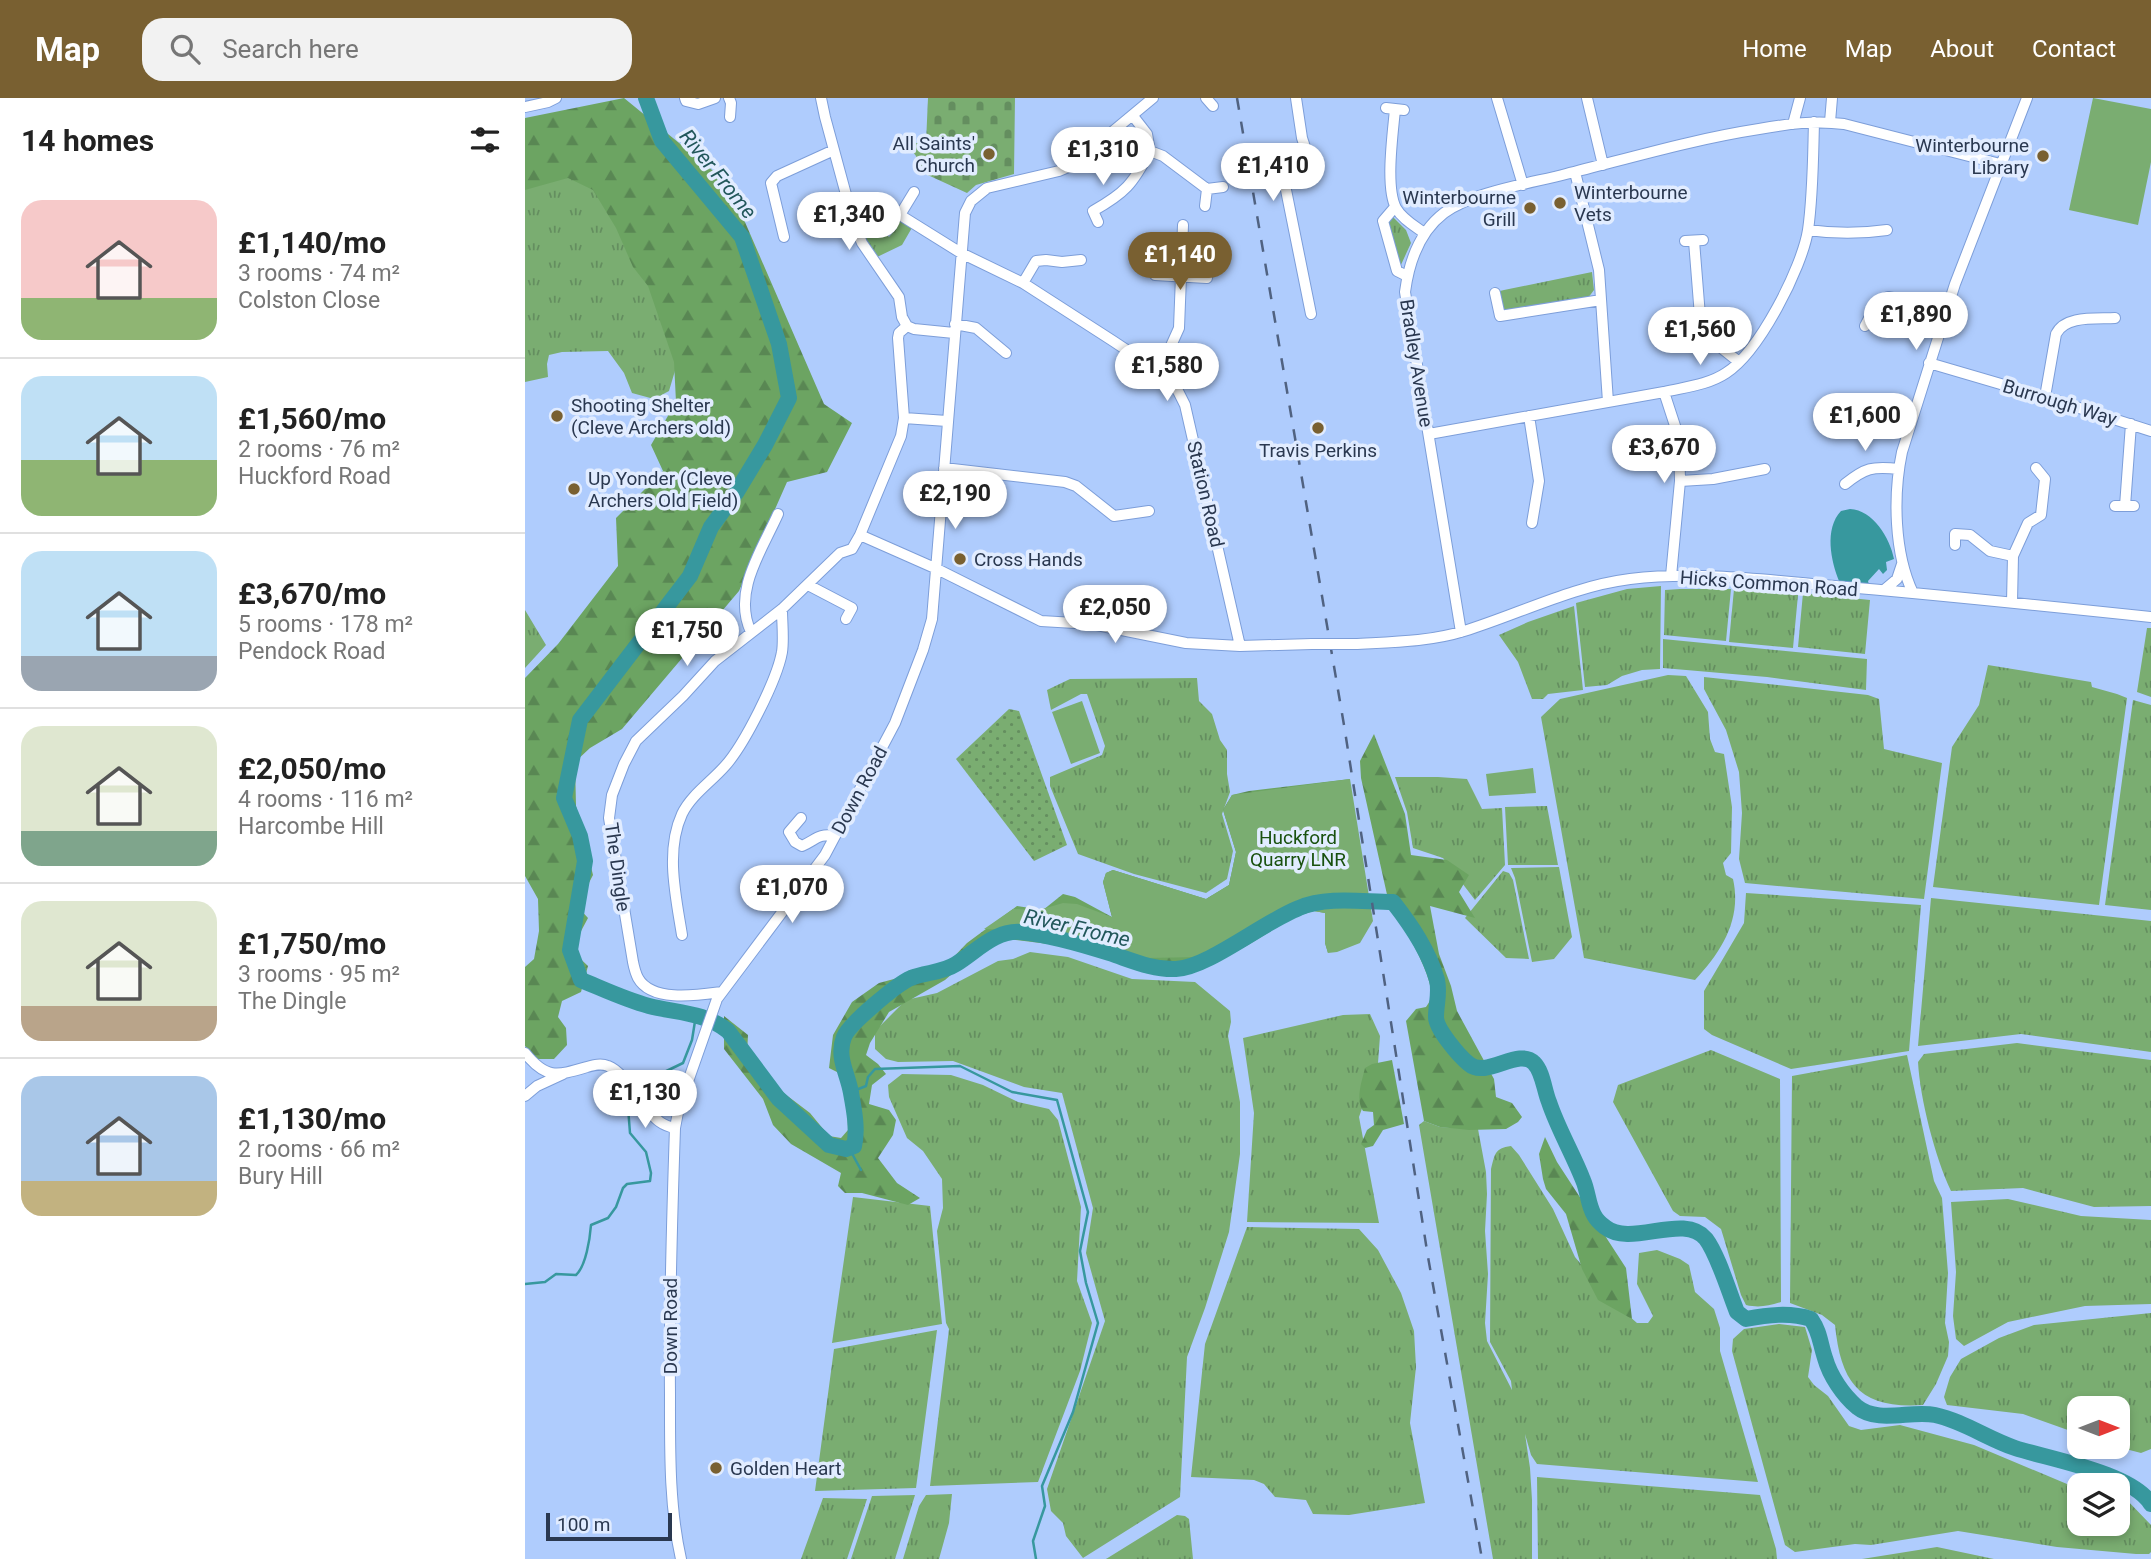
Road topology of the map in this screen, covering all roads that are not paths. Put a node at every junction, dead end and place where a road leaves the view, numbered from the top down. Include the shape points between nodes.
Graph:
1 (556, 98) edge
2 (685, 98) edge
3 (715, 98) edge
4 (729, 98) edge
5 (821, 98) edge
6 (1153, 98) edge
7 (1296, 98) edge
8 (1497, 98) edge
9 (1587, 98) edge
10 (1800, 98) edge
11 (1832, 98) edge
12 (2027, 98) edge
13 (525, 107) edge
14 (1395, 109) dead end
15 (1133, 116) junction
16 (730, 117) dead end
17 (1814, 122) junction
18 (1830, 122) junction
19 (1793, 124) junction
20 (834, 150) junction
21 (1150, 151) junction
22 (2000, 164) junction
23 (1602, 165) junction
24 (1575, 172) junction
25 (1523, 185) junction
26 (1223, 187) dead end
27 (1207, 189) junction
28 (914, 192) dead end
29 (1205, 206) dead end
30 (1395, 207) junction
31 (1098, 222) dead end
32 (1183, 225) dead end
33 (1881, 228) dead end
34 (1808, 230) junction
35 (1424, 233) junction
36 (784, 237) dead end
37 (1694, 241) dead end
38 (961, 253) junction
39 (1081, 260) dead end
40 (1155, 275) dead end
41 (1407, 276) junction
42 (1182, 277) junction
43 (1207, 278) dead end
44 (1023, 283) junction
45 (1495, 293) dead end
46 (1601, 300) junction
47 (1947, 309) junction
48 (1311, 314) dead end
49 (2115, 318) dead end
50 (907, 326) junction
51 (1865, 326) dead end
52 (955, 329) junction
53 (1006, 353) dead end
54 (1739, 362) junction
55 (1929, 363) junction
56 (1155, 369) junction
57 (1664, 392) junction
58 (2045, 397) junction
59 (1608, 402) junction
60 (1529, 416) junction
61 (904, 418) junction
62 (947, 421) junction
63 (2131, 424) junction
64 (2151, 431) edge
65 (1429, 434) junction
66 (943, 468) junction
67 (2036, 468) dead end
68 (1765, 469) dead end
69 (1899, 469) junction
70 (1680, 481) junction
71 (1845, 484) dead end
72 (1089, 497) junction
73 (1080, 505) dead end
74 (2125, 506) dead end
75 (1149, 511) dead end
76 (778, 514) dead end
77 (1530, 515) dead end
78 (860, 535) junction
79 (1955, 545) dead end
80 (2013, 556) junction
81 (1902, 564) junction
82 (937, 569) junction
83 (1671, 576) junction
84 (808, 585) junction
85 (1884, 590) junction
86 (1913, 593) junction
87 (2012, 602) junction
88 (782, 610) junction
89 (2151, 617) edge
90 (846, 619) dead end
91 (751, 632) junction
92 (1461, 632) junction
93 (1240, 646) junction
94 (801, 818) dead end
95 (835, 836) junction
96 (693, 923) dead end
97 (720, 995) junction
98 (525, 1053) edge
99 (536, 1066) junction
100 (563, 1074) junction
101 (537, 1086) junction
102 (525, 1096) edge
103 (675, 1128) junction
104 (681, 1559) edge

1 - 13 street
2 - 3 street via 698,104
4 - 16 street
5 - 20 street
6 - 15 street, Down Road
7 - 48 street via 1309,159 1284,170 1284,180
8 - 25 street
9 - 23 street
10 - 19 street
11 - 18 street
12 - 22 street
14 - 30 street via 1390,184
15 - 21 street via 1147,134
15 - 38 street, Down Road via 1071,166 978,194 965,212
17 - 18 street, Bradley Avenue
17 - 19 street, Bradley Avenue
17 - 34 street
18 - 22 street, Bradley Avenue
19 - 23 street, Bradley Avenue via 1725,134
20 - 36 street via 771,183
20 - 50 street via 854,224 899,297
21 - 27 street
21 - 31 street via 1136,178 1119,196 1093,211
22 - 47 street
23 - 24 street, Bradley Avenue
24 - 25 street, Bradley Avenue
24 - 46 street via 1599,270
25 - 35 street, Bradley Avenue via 1468,199 1444,213
26 - 27 street
27 - 29 street
28 - 38 street, Station Road via 900,215
30 - 35 street
30 - 41 street via 1383,221 1397,271
32 - 42 street
33 - 34 street via 1839,234
34 - 54 street via 1770,323
35 - 41 street, Bradley Avenue
37 - 54 street via 1700,316 1719,346
38 - 44 street, Station Road
38 - 52 street, Down Road
39 - 44 street via 1036,261
40 - 42 street
41 - 65 street, Bradley Avenue via 1405,292
42 - 43 street
42 - 56 street via 1179,328
44 - 56 street, Station Road
45 - 46 street via 1500,316
46 - 59 street
47 - 51 street via 1888,297 1873,310
47 - 55 street
49 - 58 street via 2068,322 2060,327
50 - 52 street
50 - 61 street via 898,338
52 - 53 street via 976,328
52 - 62 street, Down Road
54 - 57 street via 1702,384
55 - 58 street, Burrough Way
55 - 69 street
56 - 93 street, Station Road via 1178,391 1185,405
57 - 59 street
57 - 70 street via 1679,438
58 - 63 street, Burrough Way
59 - 60 street
60 - 65 street
60 - 77 street via 1539,481
61 - 62 street
61 - 78 street via 901,436
62 - 66 street, Down Road
63 - 64 street, Burrough Way
63 - 74 street
65 - 92 street, Bradley Avenue
66 - 72 street via 1065,482
66 - 82 street, Down Road
67 - 80 street via 2045,479 2041,515 2028,523
68 - 70 street
69 - 71 street via 1870,468
69 - 81 street
70 - 83 street
72 - 73 street
72 - 75 street via 1114,516
76 - 91 street via 745,587 744,609
78 - 82 street, Hicks Common Road
78 - 84 street, The Dingle via 852,549 841,553
79 - 80 street via 1955,534 1970,535 1990,551
80 - 87 street
81 - 85 street via 1897,579
81 - 86 street
82 - 93 street, Hicks Common Road via 1041,621 1092,624 1186,643
82 - 95 street, Down Road via 932,619 923,650 895,723
83 - 85 street, Hicks Common Road
83 - 92 street, Hicks Common Road via 1595,585
84 - 88 street, The Dingle
84 - 90 street via 852,608
85 - 86 street, Hicks Common Road
86 - 87 street, Hicks Common Road
87 - 89 street, Hicks Common Road
88 - 91 street, The Dingle
88 - 96 street via 778,669 763,700 734,755 682,815 673,866 681,930
91 - 97 street, The Dingle via 715,661 636,741 612,794 609,818 639,981 671,995
92 - 93 street, Hicks Common Road, bridge via 1404,641
94 - 95 street via 789,832 801,846 825,834
95 - 97 street, Down Road
97 - 103 street, Down Road
98 - 99 street
99 - 100 street via 543,1072
99 - 101 street
100 - 101 street
100 - 103 street via 595,1065 613,1068 660,1122
101 - 102 street
103 - 104 street, Down Road via 670,1426

